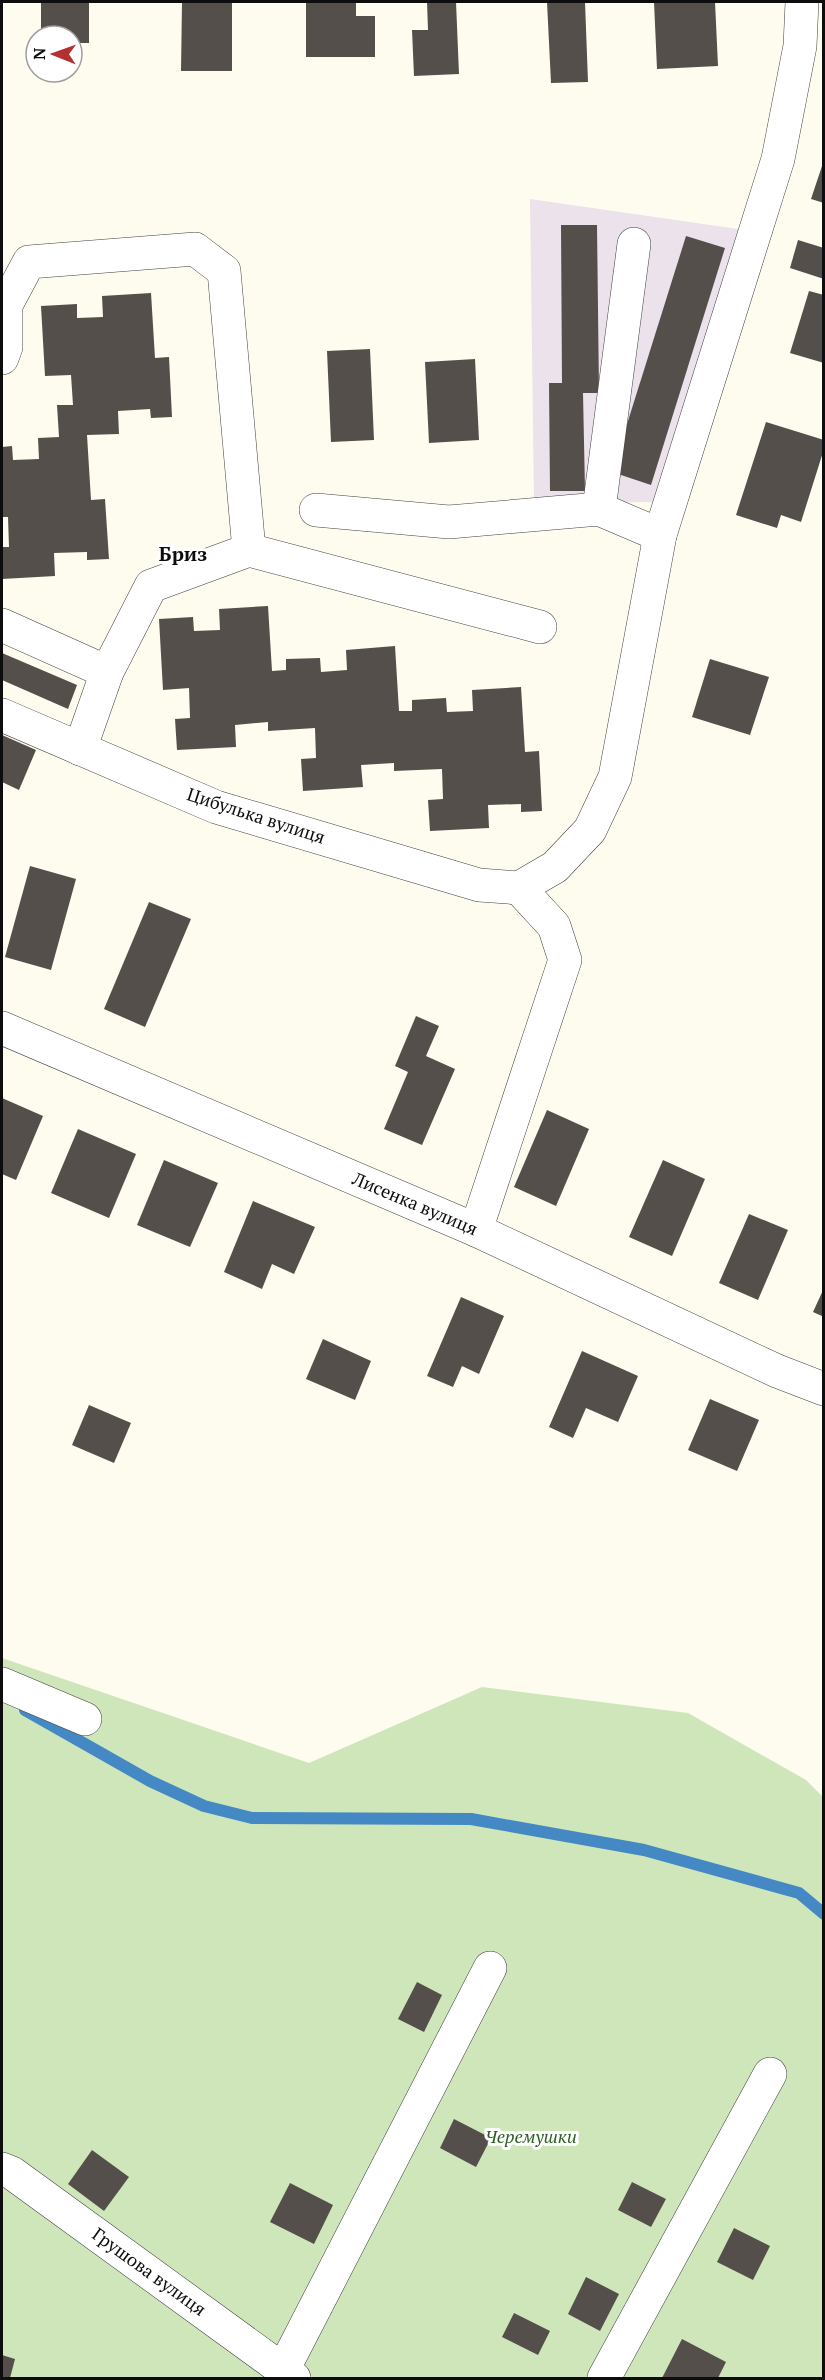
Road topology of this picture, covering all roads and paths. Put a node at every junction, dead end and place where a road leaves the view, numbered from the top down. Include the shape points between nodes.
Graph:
1 (802, 2) edge
2 (634, 244) dead end
3 (2, 358) edge
4 (598, 509) junction
5 (316, 510) dead end
6 (660, 535) junction
7 (249, 550) junction
8 (2, 625) edge
9 (540, 627) dead end
10 (106, 672) junction
11 (2, 715) edge
12 (80, 748) junction
13 (519, 888) junction
14 (2, 1028) edge
15 (476, 1230) junction
16 (824, 1389) edge
17 (2, 1684) edge
18 (85, 1719) dead end
19 (490, 1968) dead end
20 (770, 2074) dead end
21 (2, 2169) edge
22 (289, 2374) edge
23 (604, 2379) edge

1 - 6 street via 800,46 778,159
2 - 4 street
3 - 7 street via 6,347 6,305 29,262 195,249 210,260 224,271
4 - 5 street via 449,522
4 - 6 street
6 - 13 street via 615,777 590,830 555,867
7 - 9 street
7 - 10 street via 151,586
8 - 10 street
10 - 12 street
11 - 12 street, Цибулька вулиця
12 - 13 street, Цибулька вулиця via 216,807 479,885
13 - 15 street via 554,926 565,960
14 - 15 street, Лисенка вулиця
15 - 16 street, Лисенка вулиця via 777,1371
17 - 18 street
19 - 22 street
20 - 23 street
21 - 22 street, Грушова вулиця

